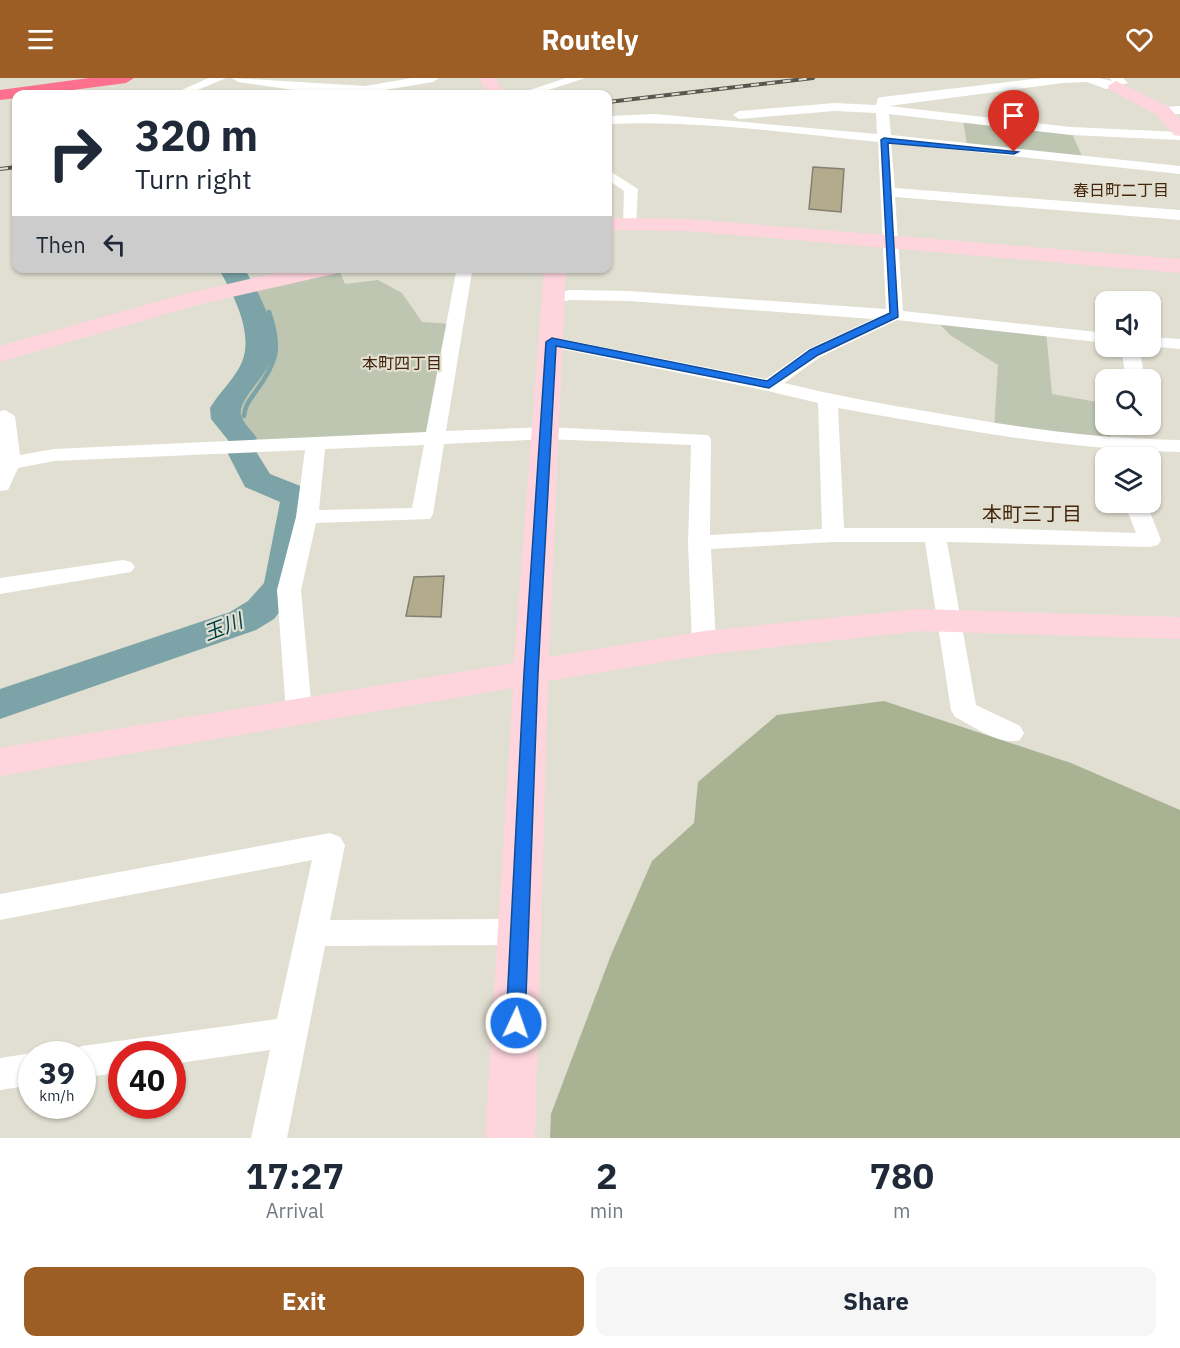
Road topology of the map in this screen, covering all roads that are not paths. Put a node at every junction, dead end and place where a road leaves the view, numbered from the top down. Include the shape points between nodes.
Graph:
1 (126, 78) edge
2 (238, 78) edge
3 (378, 78) edge
4 (433, 78) edge
5 (573, 78) edge
6 (1093, 78) edge
7 (1141, 78) edge
8 (221, 81) edge
9 (1118, 81) edge
10 (52, 90) edge
11 (191, 90) edge
12 (297, 90) edge
13 (365, 90) edge
14 (386, 90) edge
15 (536, 90) edge
16 (882, 105) junction
17 (1172, 110) edge
18 (963, 119) junction
19 (612, 120) edge
20 (700, 121) junction
21 (1071, 131) junction
22 (1180, 131) edge
23 (1180, 136) edge
24 (884, 140) junction
25 (967, 146) junction
26 (1084, 161) junction
27 (1180, 170) edge
28 (612, 177) edge
29 (888, 192) junction
30 (1180, 215) edge
31 (612, 224) edge
32 (631, 224) junction
33 (892, 242) junction
34 (1180, 266) edge
35 (306, 273) edge
36 (464, 273) edge
37 (554, 283) edge
38 (895, 315) junction
39 (1095, 337) edge
40 (552, 342) junction
41 (1161, 343) edge
42 (1180, 344) edge
43 (0, 354) edge
44 (769, 385) junction
45 (828, 400) junction
46 (0, 417) edge
47 (547, 433) junction
48 (1143, 435) edge
49 (1148, 435) edge
50 (435, 436) junction
51 (316, 443) junction
52 (1180, 446) edge
53 (1095, 447) edge
54 (1122, 447) edge
55 (5, 463) edge
56 (0, 485) edge
57 (1139, 513) edge
58 (307, 517) junction
59 (833, 535) junction
60 (935, 535) junction
61 (699, 543) junction
62 (123, 567) dead end
63 (0, 586) edge
64 (949, 621) junction
65 (1180, 628) edge
66 (704, 643) junction
67 (531, 673) junction
68 (299, 712) junction
69 (1011, 733) dead end
70 (0, 762) edge
71 (0, 907) edge
72 (520, 932) junction
73 (311, 933) junction
74 (291, 1032) junction
75 (186, 1047) edge
76 (18, 1071) edge
77 (0, 1074) edge
78 (269, 1138) edge
79 (510, 1138) edge

1 - 10 highway
2 - 12 street
3 - 14 street
4 - 14 street
5 - 15 street
6 - 9 street via 1101,84
6 - 16 street via 1063,78
7 - 9 street
8 - 11 street
9 - 17 street
13 - 14 street
16 - 18 street
16 - 20 street
16 - 24 street
17 - 22 street
18 - 21 street
18 - 25 street
19 - 20 street
20 - 24 street
21 - 23 street
21 - 26 street
24 - 25 street
24 - 29 street
25 - 26 street
26 - 27 street
28 - 32 street via 631,189
29 - 30 street
29 - 33 street
31 - 32 street
32 - 33 street
33 - 34 street
33 - 38 street
35 - 43 street via 244,286
36 - 50 street
37 - 38 street via 571,295
37 - 40 street
38 - 39 street
38 - 44 street via 814,352
40 - 44 street
40 - 47 street
41 - 42 street
44 - 45 street
45 - 53 street
45 - 59 street
46 - 55 street via 5,416
47 - 50 street
47 - 61 street via 700,439
47 - 67 street
48 - 54 street
49 - 52 street
50 - 51 street
50 - 58 street via 422,513
51 - 55 street via 54,455
51 - 58 street
55 - 56 street
57 - 60 street via 1150,540
58 - 68 street via 290,590
59 - 60 street
59 - 61 street
60 - 64 street
61 - 66 street
62 - 63 street
64 - 65 street
64 - 66 street via 920,620
64 - 69 street via 964,710
66 - 67 street
67 - 68 street
67 - 72 street
68 - 70 street
71 - 73 street via 330,845
72 - 73 street
72 - 79 street
73 - 74 street
74 - 75 street
74 - 78 street
76 - 77 street

